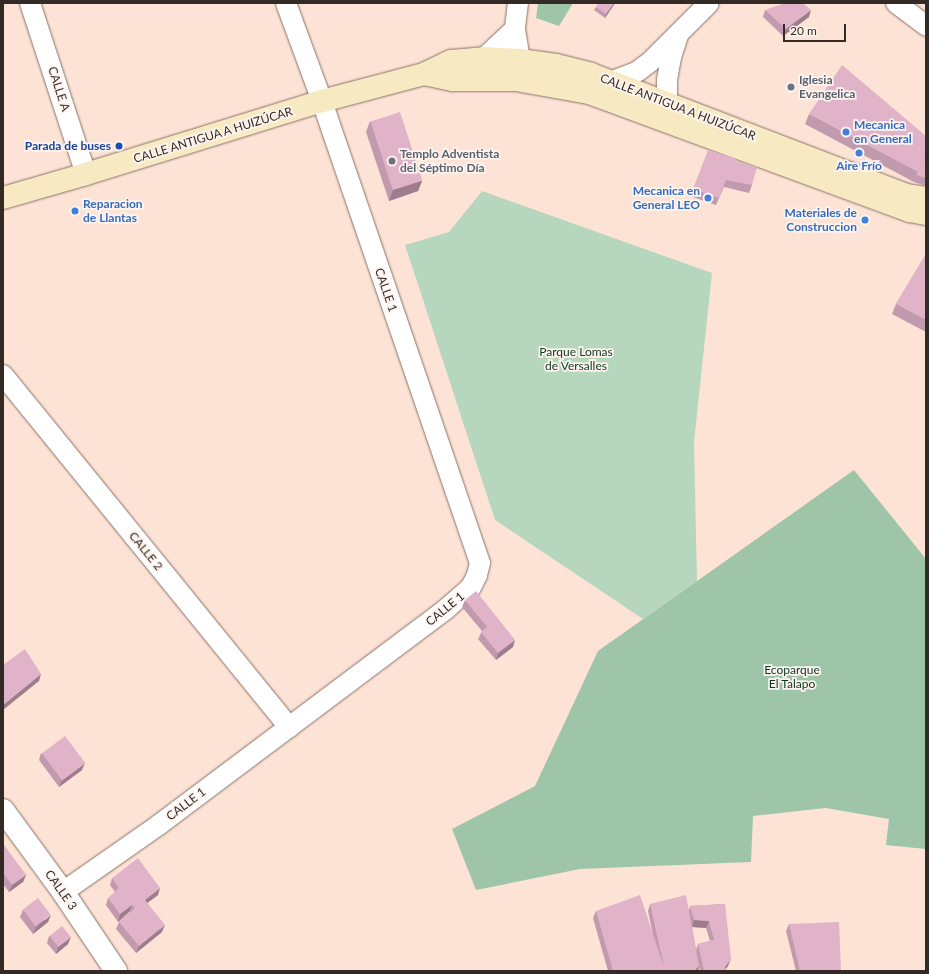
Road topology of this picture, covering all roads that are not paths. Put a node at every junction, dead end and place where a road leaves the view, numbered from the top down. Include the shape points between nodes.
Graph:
1 (30, 3) edge
2 (286, 3) edge
3 (518, 3) edge
4 (709, 3) edge
5 (896, 3) edge
6 (926, 26) edge
7 (516, 29) junction
8 (678, 35) junction
9 (484, 58) junction
10 (520, 60) junction
11 (424, 74) junction
12 (610, 82) junction
13 (322, 101) junction
14 (667, 103) junction
15 (86, 174) junction
16 (3, 198) edge
17 (926, 198) edge
18 (926, 214) edge
19 (3, 376) edge
20 (289, 727) junction
21 (3, 810) edge
22 (63, 892) junction
23 (116, 971) edge

1 - 15 street, CALLE A
2 - 13 street, CALLE 1
3 - 7 street
4 - 8 street
5 - 6 street
7 - 9 street
7 - 10 street
8 - 12 street via 650,62
8 - 14 street via 667,80
9 - 10 main road, CALLE ANTIGUA A HUIZÚCAR
9 - 11 main road, CALLE ANTIGUA A HUIZÚCAR via 451,61
10 - 12 main road, CALLE ANTIGUA A HUIZÚCAR via 556,65
11 - 13 main road, CALLE ANTIGUA A HUIZÚCAR
11 - 18 main road, CALLE ANTIGUA A HUIZÚCAR via 454,80 516,80 589,94 903,209
12 - 14 main road, CALLE ANTIGUA A HUIZÚCAR
13 - 15 main road, CALLE ANTIGUA A HUIZÚCAR
13 - 20 street, CALLE 1 via 480,564 471,587 460,598
14 - 17 main road, CALLE ANTIGUA A HUIZÚCAR via 908,195
15 - 16 main road, CALLE ANTIGUA A HUIZÚCAR
19 - 20 street, CALLE 2
20 - 22 street, CALLE 1 via 160,824
21 - 22 street, CALLE 3
22 - 23 street, CALLE 3

